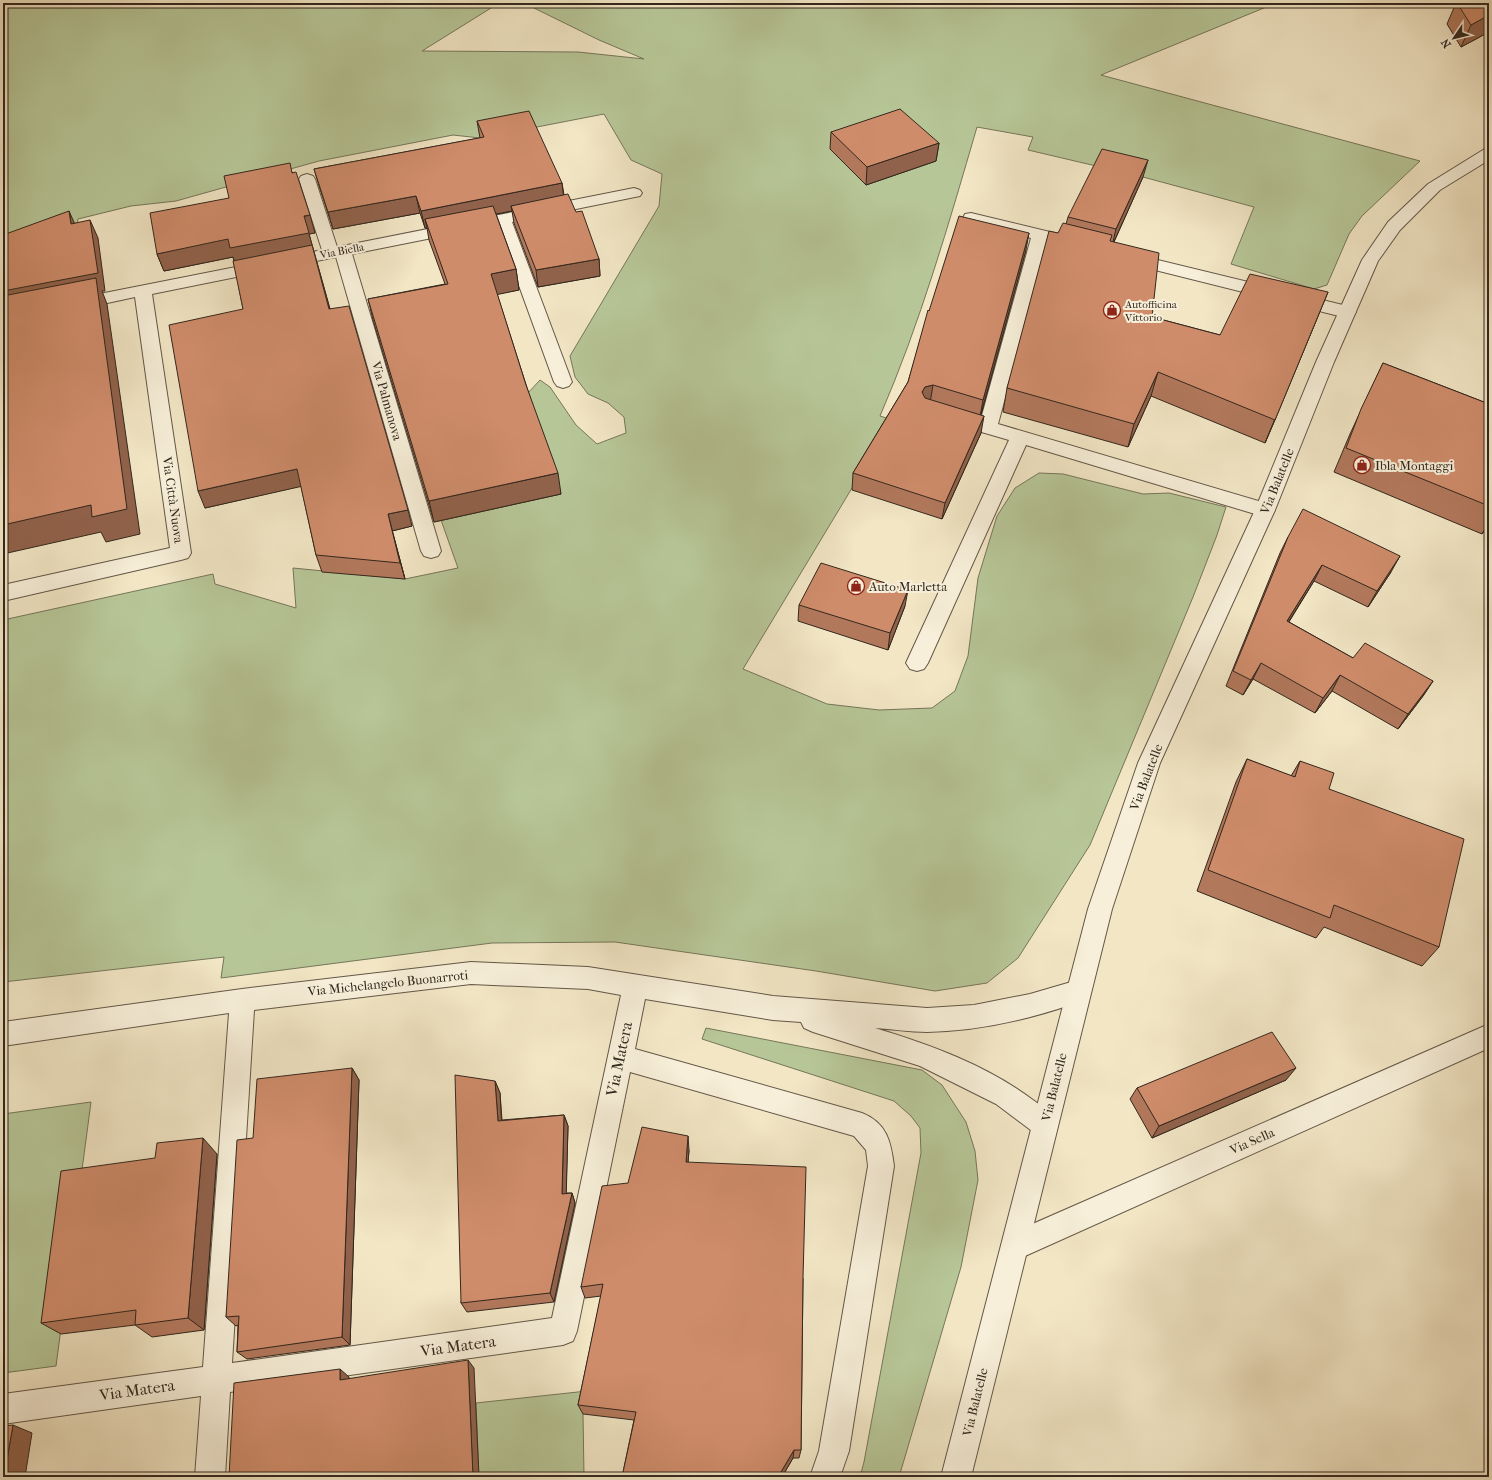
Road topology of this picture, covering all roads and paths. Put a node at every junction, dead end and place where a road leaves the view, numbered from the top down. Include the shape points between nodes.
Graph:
1 (1489, 153) edge
2 (307, 179) dead end
3 (634, 193) dead end
4 (971, 218) edge
5 (503, 219) junction
6 (1040, 235) junction
7 (1091, 248) edge
8 (337, 252) junction
9 (1115, 254) edge
10 (143, 290) junction
11 (57, 307) edge
12 (1347, 312) junction
13 (563, 382) dead end
14 (938, 412) edge
15 (988, 427) junction
16 (1020, 437) junction
17 (1265, 510) junction
18 (431, 551) dead end
19 (3, 592) edge
20 (917, 663) dead end
21 (634, 986) junction
22 (1078, 991) junction
23 (242, 1000) junction
24 (773, 1008) junction
25 (3, 1034) edge
26 (1489, 1036) edge
27 (620, 1057) junction
28 (1045, 1125) junction
29 (1015, 1246) junction
30 (217, 1379) junction
31 (3, 1409) edge
32 (210, 1477) edge
33 (825, 1477) edge
34 (956, 1477) edge

1 - 12 street, Via Balatelle via 1434,186 1394,226 1370,260
2 - 8 street, Via Palmanova
3 - 5 street, Via Biella
4 - 6 street
5 - 8 street, Via Biella
5 - 13 street
6 - 7 street
6 - 15 street
8 - 10 street, Via Biella
8 - 18 street, Via Palmanova
9 - 12 street
10 - 11 street, Via Biella
10 - 19 street, Via Città Nuova via 180,553
12 - 17 street, Via Balatelle
14 - 15 street
15 - 16 street
16 - 17 street
16 - 20 street
17 - 22 street, Via Balatelle via 1149,763 1100,908
21 - 23 street, Via Michelangelo Buonarroti via 588,978 471,973
21 - 24 street, Via Michelangelo Buonarroti
21 - 27 street, Via Matera
22 - 24 street via 1030,1006 974,1017 927,1020
22 - 28 street, Via Balatelle
23 - 25 street, Via Michelangelo Buonarroti
23 - 30 street
24 - 28 street via 925,1055 1005,1095
26 - 29 street, Via Sella
27 - 30 street, Via Matera via 563,1331
27 - 33 street via 862,1126 878,1144 880,1174 834,1450
28 - 29 street, Via Balatelle
29 - 34 street, Via Balatelle
30 - 31 street, Via Matera
30 - 32 street

